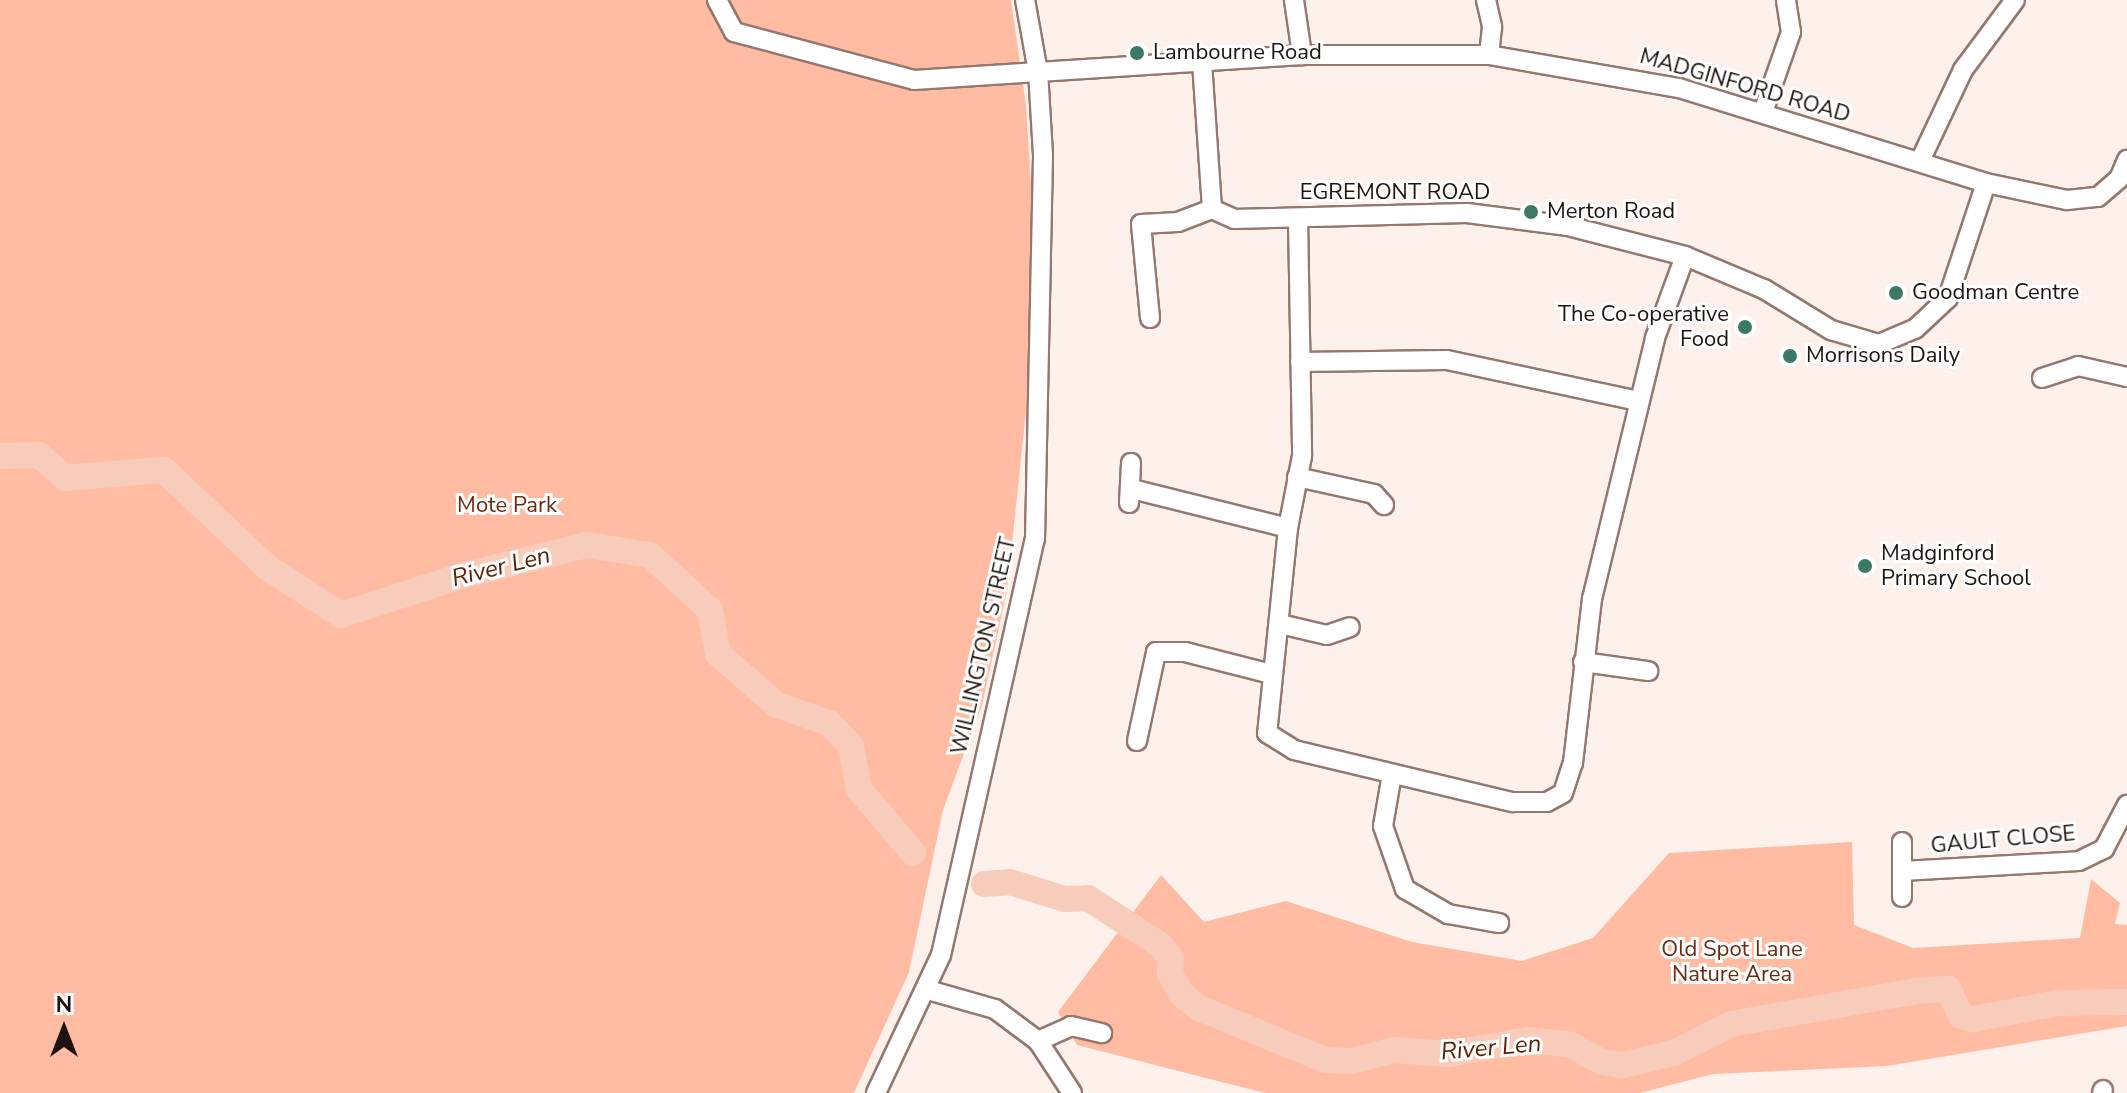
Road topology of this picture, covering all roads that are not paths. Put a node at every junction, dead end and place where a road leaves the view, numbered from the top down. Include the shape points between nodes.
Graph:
1 (717, 0) edge
2 (1025, 0) edge
3 (1294, 0) edge
4 (1486, 0) edge
5 (1786, 0) edge
6 (2015, 0) edge
7 (1302, 55) junction
8 (1489, 55) junction
9 (1202, 62) junction
10 (1038, 72) junction
11 (1763, 112) junction
12 (2127, 160) edge
13 (1920, 161) junction
14 (1986, 183) junction
15 (1212, 209) junction
16 (1298, 218) junction
17 (1685, 256) junction
18 (1150, 318) dead end
19 (1300, 362) junction
20 (2127, 377) edge
21 (2042, 378) dead end
22 (1638, 401) junction
23 (1131, 463) dead end
24 (1297, 477) junction
25 (1384, 505) dead end
26 (1288, 528) junction
27 (1280, 624) junction
28 (1350, 627) dead end
29 (1583, 662) junction
30 (1648, 671) dead end
31 (1271, 674) junction
32 (1137, 741) dead end
33 (1392, 774) junction
34 (2127, 805) edge
35 (1902, 842) dead end
36 (1902, 871) junction
37 (1902, 897) dead end
38 (1499, 923) dead end
39 (928, 990) junction
40 (1102, 1033) dead end
41 (1038, 1041) junction
42 (876, 1093) edge
43 (1072, 1093) edge

1 - 10 street, MADGINFORD ROAD via 734,32 914,80
2 - 10 street, WILLINGTON STREET
3 - 7 street
4 - 8 street via 1492,27
5 - 11 street via 1791,32
6 - 13 street via 1963,70
7 - 8 street, MADGINFORD ROAD
7 - 9 street, MADGINFORD ROAD
8 - 11 street, MADGINFORD ROAD via 1679,88
9 - 10 street, MADGINFORD ROAD
9 - 15 street
10 - 39 street, WILLINGTON STREET via 1043,234 1035,539 941,955
11 - 13 street, MADGINFORD ROAD
12 - 14 street, MADGINFORD ROAD via 2119,179 2098,197 2067,200
13 - 14 street, MADGINFORD ROAD
14 - 17 street, EGREMONT ROAD via 1948,298 1915,329 1879,344 1831,330 1764,289
15 - 16 street, EGREMONT ROAD via 1234,219
15 - 18 street via 1178,222 1141,224
16 - 17 street, EGREMONT ROAD via 1362,213 1514,217
16 - 19 street
17 - 22 street
19 - 22 street via 1447,360
19 - 24 street via 1302,456
20 - 21 street via 2078,366
22 - 29 street via 1592,599
23 - 26 street via 1130,496
24 - 25 street via 1374,494
24 - 26 street
26 - 27 street
27 - 28 street via 1327,635
27 - 31 street
29 - 30 street
29 - 33 street via 1573,763 1563,793 1547,802 1513,802
31 - 32 street via 1185,652 1156,652
31 - 33 street via 1267,733 1281,746
33 - 38 street via 1383,826 1405,889 1448,914
34 - 36 street, GAULT CLOSE via 2104,849 2079,861
35 - 36 street, GAULT CLOSE
36 - 37 street, GAULT CLOSE
39 - 41 street via 995,1009
39 - 42 street, WILLINGTON STREET
40 - 41 street via 1071,1026
41 - 43 street

